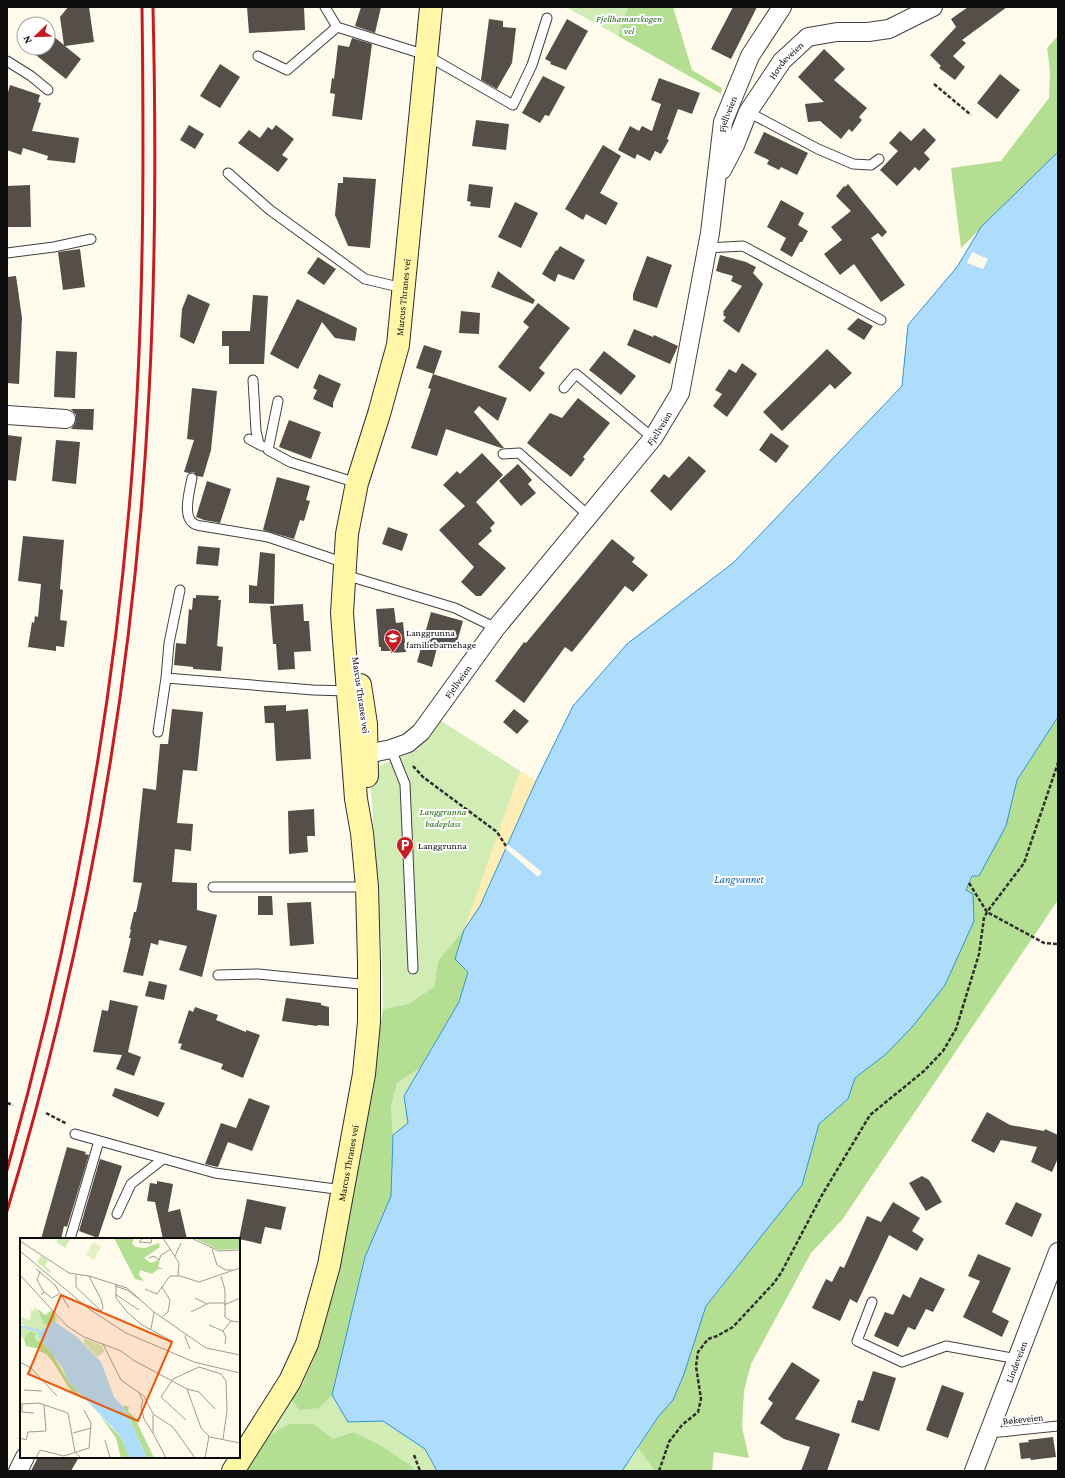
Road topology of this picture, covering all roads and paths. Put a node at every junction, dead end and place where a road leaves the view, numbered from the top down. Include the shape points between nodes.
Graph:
1 (325, 7) edge
2 (431, 7) edge
3 (782, 7) edge
4 (933, 7) edge
5 (547, 18) dead end
6 (337, 27) junction
7 (426, 55) junction
8 (258, 56) dead end
9 (7, 61) edge
10 (934, 84) dead end
11 (48, 90) dead end
12 (748, 112) junction
13 (971, 116) dead end
14 (879, 159) dead end
15 (228, 173) dead end
16 (716, 181) junction
17 (91, 239) dead end
18 (707, 248) junction
19 (7, 253) edge
20 (404, 288) junction
21 (881, 320) dead end
22 (253, 380) dead end
23 (564, 388) dead end
24 (278, 401) dead end
25 (7, 415) edge
26 (66, 419) dead end
27 (653, 438) junction
28 (249, 439) dead end
29 (259, 444) junction
30 (268, 450) junction
31 (503, 454) dead end
32 (192, 478) dead end
33 (357, 483) junction
34 (589, 516) junction
35 (345, 574) junction
36 (180, 590) dead end
37 (496, 628) junction
38 (166, 678) junction
39 (354, 691) junction
40 (158, 732) dead end
41 (396, 748) junction
42 (360, 751) junction
43 (1058, 763) edge
44 (362, 833) junction
45 (506, 846) dead end
46 (969, 883) dead end
47 (213, 887) dead end
48 (367, 887) junction
49 (987, 912) junction
50 (1058, 944) edge
51 (413, 969) dead end
52 (218, 975) dead end
53 (370, 985) junction
54 (7, 1104) edge
55 (13, 1105) dead end
56 (46, 1113) dead end
57 (75, 1134) joint
58 (99, 1141) junction
59 (162, 1159) junction
60 (343, 1190) junction
61 (117, 1214) dead end
62 (70, 1238) edge
63 (1058, 1252) edge
64 (872, 1302) dead end
65 (1018, 1359) junction
66 (1058, 1426) edge
67 (990, 1433) junction
68 (414, 1455) dead end
69 (24, 1458) edge
70 (18, 1471) edge
71 (233, 1471) edge
72 (420, 1471) edge
73 (659, 1471) edge
74 (974, 1471) edge

1 - 6 lane
2 - 7 main road, Marcus Thranes vei
3 - 16 street, Fjellveien via 750,56 723,122
4 - 12 street, Hovdeveien via 889,29 837,32 808,37 782,61
5 - 7 lane via 532,65 513,105
6 - 7 lane
6 - 8 lane via 287,70
7 - 20 main road, Marcus Thranes vei
9 - 11 lane
10 - 13 path
12 - 14 lane via 818,149 853,164 871,165
12 - 16 street, Hovdeveien via 735,145
15 - 20 lane via 270,210 366,280
16 - 18 street, Fjellveien
17 - 19 lane
18 - 21 lane via 743,246
18 - 27 street, Fjellveien via 680,393
20 - 33 main road, Marcus Thranes vei via 398,345
22 - 29 lane
23 - 27 lane via 576,374
24 - 30 lane
25 - 26 street
27 - 34 street, Fjellveien
28 - 29 lane
29 - 30 lane
30 - 33 lane via 290,462
31 - 34 lane via 519,453
32 - 35 lane via 188,516 193,524 268,537
33 - 35 main road, Marcus Thranes vei via 347,534
34 - 37 street, Fjellveien
35 - 37 lane via 456,608
35 - 39 main road, Marcus Thranes vei via 342,613
36 - 38 lane via 169,642
37 - 41 street, Fjellveien via 421,732 408,743
38 - 39 lane
38 - 40 lane
39 - 42 main road, Marcus Thranes vei via 366,724
41 - 42 street, Fjellveien
41 - 45 path via 423,777 498,832
41 - 51 lane via 405,784
42 - 44 main road, Marcus Thranes vei via 366,798
42 - 44 main road, Marcus Thranes vei via 354,775
43 - 49 path via 1024,863
44 - 48 main road, Marcus Thranes vei
46 - 49 path
47 - 48 lane
48 - 53 main road, Marcus Thranes vei
49 - 50 path via 1044,942
49 - 73 path via 980,954 956,1029 943,1051 924,1071 870,1115 773,1284 733,1326 708,1339 700,1349 696,1356 701,1399 698,1412 682,1425 668,1442
52 - 53 lane via 258,974
53 - 60 main road, Marcus Thranes vei via 364,1074
54 - 55 path
56 - 57 path via 65,1122
57 - 58 lane
58 - 59 lane
58 - 62 lane
59 - 60 lane via 215,1173
59 - 61 lane via 131,1184
60 - 71 main road, Marcus Thranes vei via 329,1265 307,1344 290,1381
63 - 65 street, Lindeveien
64 - 65 lane via 857,1341 902,1362 946,1346
65 - 67 street, Lindeveien
66 - 67 lane, Bøkeveien
67 - 74 street, Lindeveien
68 - 72 path
69 - 70 street

